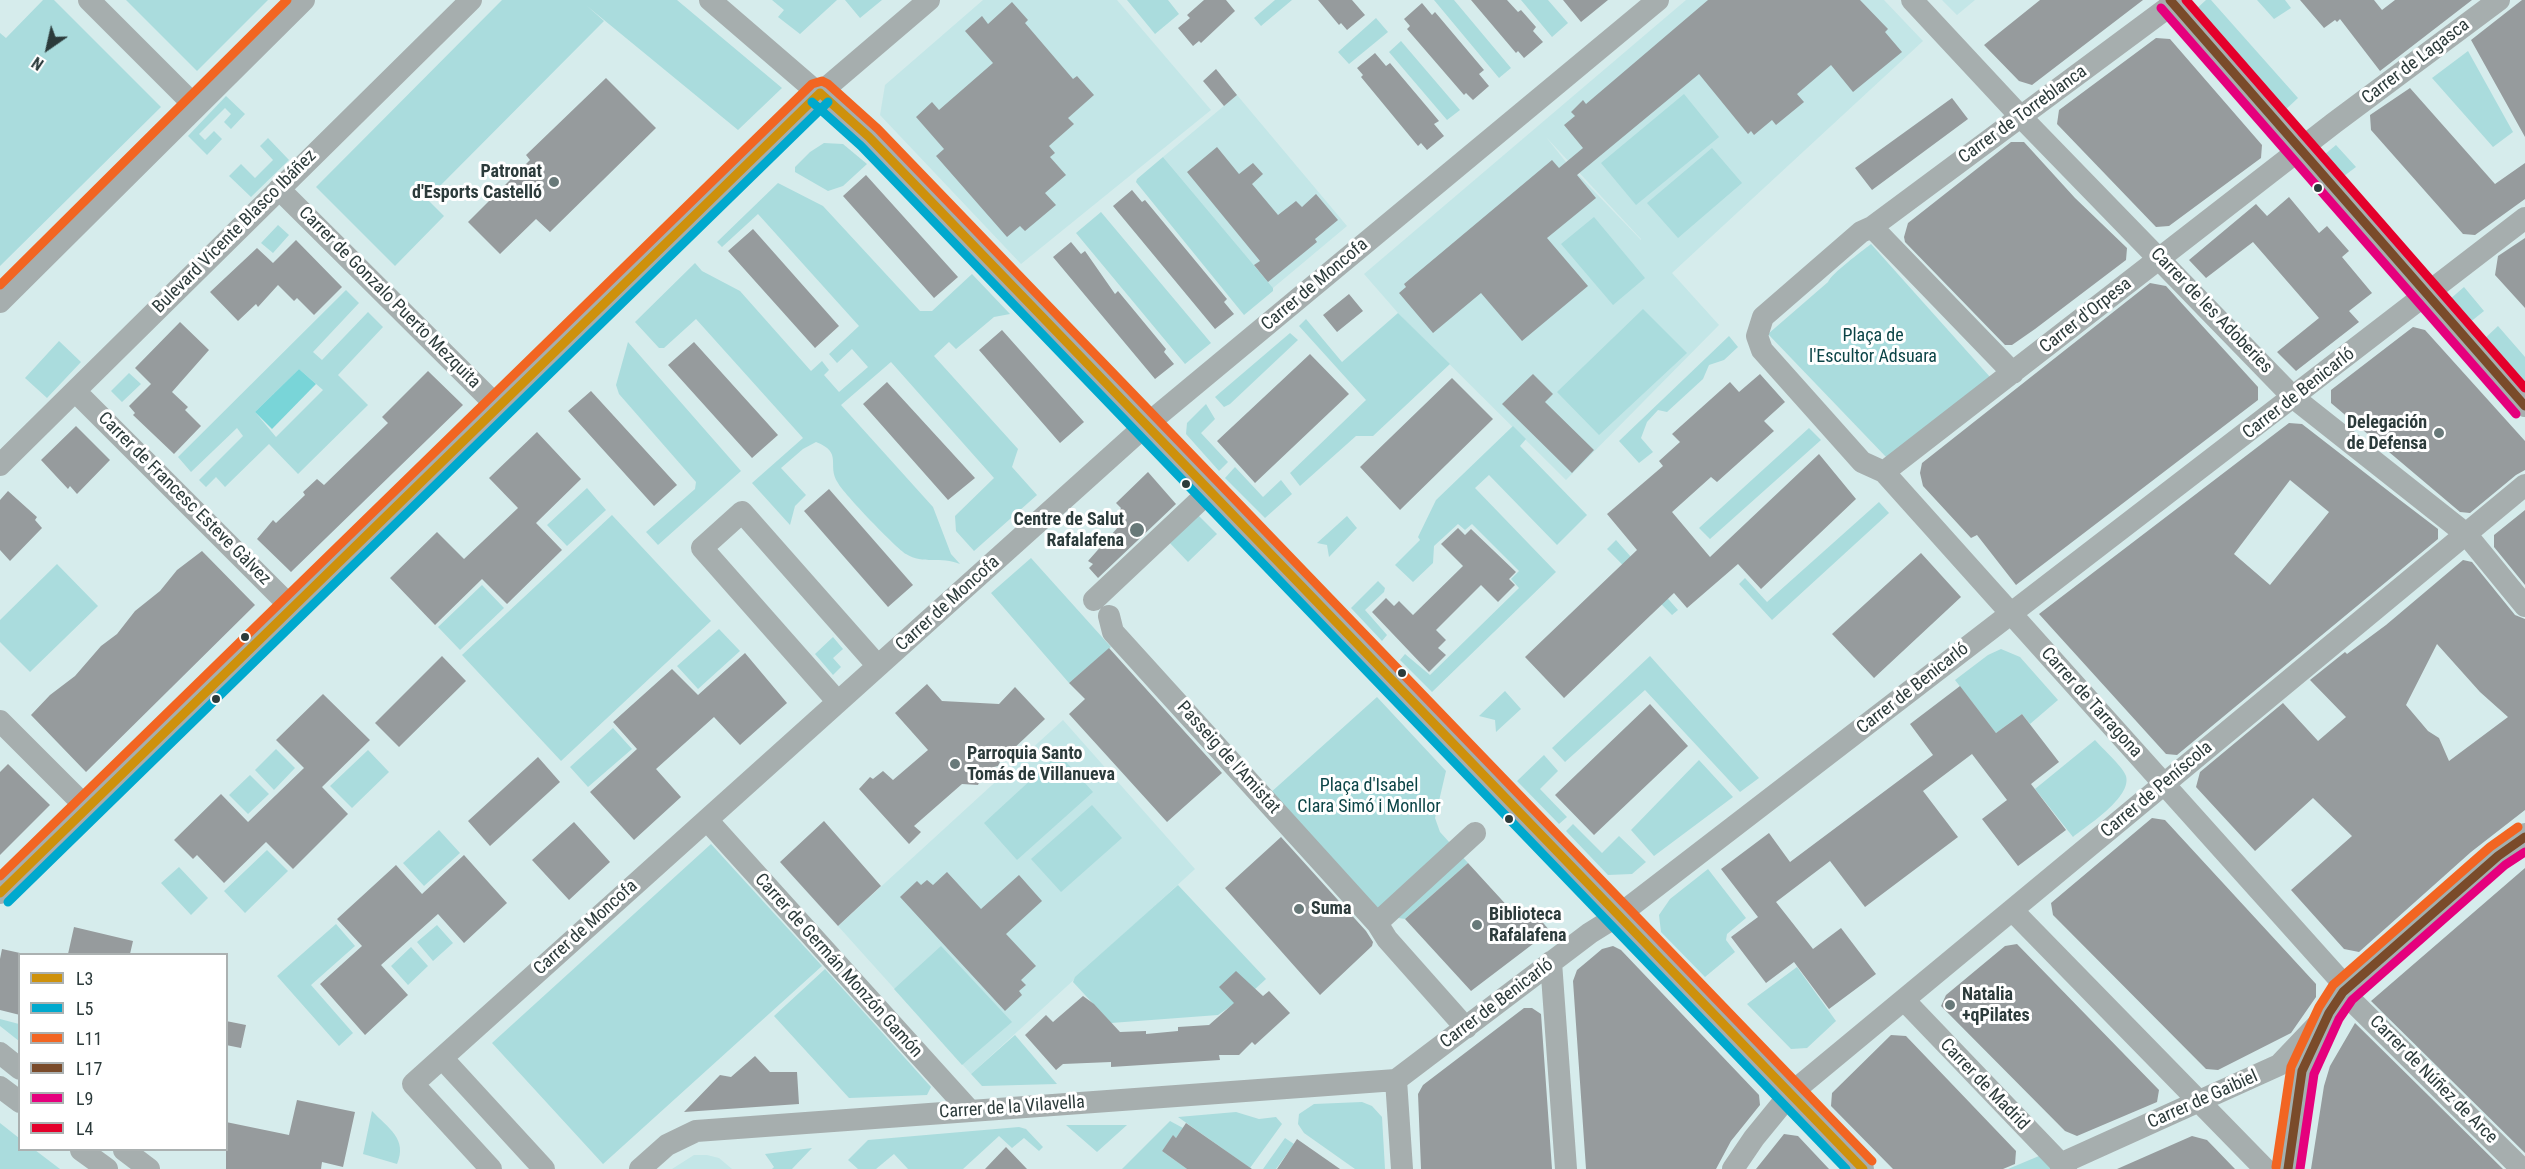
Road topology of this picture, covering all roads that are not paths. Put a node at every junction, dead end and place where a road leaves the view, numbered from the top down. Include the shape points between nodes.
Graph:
1 (89, 0) edge
2 (304, 0) edge
3 (471, 0) edge
4 (710, 0) edge
5 (929, 0) edge
6 (1658, 0) edge
7 (1912, 0) edge
8 (2499, 0) edge
9 (2174, 1) edge
10 (820, 93) junction
11 (196, 107) junction
12 (2021, 117) junction
13 (2301, 149) junction
14 (279, 189) junction
15 (2525, 218) edge
16 (1872, 227) junction
17 (2160, 258) junction
18 (2428, 295) junction
19 (0, 302) edge
20 (2013, 373) junction
21 (75, 391) junction
22 (2294, 398) junction
23 (2525, 406) edge
24 (498, 407) junction
25 (1145, 426) junction
26 (0, 465) edge
27 (1884, 472) junction
28 (2525, 485) edge
29 (1197, 502) dead end
30 (2466, 534) junction
31 (2525, 606) edge
32 (292, 608) junction
33 (2011, 614) junction
34 (878, 666) junction
35 (838, 702) junction
36 (0, 721) edge
37 (2164, 784) junction
38 (87, 808) junction
39 (706, 820) junction
40 (1475, 833) dead end
41 (2525, 837) edge
42 (0, 893) edge
43 (2012, 910) junction
44 (1619, 915) junction
45 (1377, 923) junction
46 (1551, 963) junction
47 (2340, 997) junction
48 (1904, 1000) junction
49 (1466, 1028) junction
50 (0, 1053) edge
51 (442, 1058) junction
52 (18, 1067) edge
53 (1396, 1080) junction
54 (0, 1087) edge
55 (1790, 1094) junction
56 (18, 1100) edge
57 (2199, 1102) junction
58 (970, 1111) junction
59 (84, 1151) edge
60 (127, 1151) edge
61 (2063, 1166) edge
62 (106, 1169) edge
63 (150, 1169) edge
64 (491, 1169) edge
65 (544, 1169) edge
66 (640, 1169) edge
67 (1402, 1169) edge
68 (1566, 1169) edge
69 (1733, 1169) edge
70 (1863, 1169) edge
71 (2265, 1169) edge
72 (2288, 1169) edge
73 (2522, 1169) edge

1 - 11 street
2 - 11 street
3 - 14 street, Bulevard Vicente Blasco Ibáñez
4 - 10 street
5 - 10 street
6 - 25 street, Carrer de Moncofa
7 - 12 street, Carrer de les Adoberies
8 - 13 street, Carrer de Lagasca
9 - 12 street, Carrer de Torreblanca
9 - 13 street
10 - 24 street
10 - 25 street via 869,137
11 - 19 street
12 - 16 street, Carrer de Torreblanca
12 - 17 street, Carrer de les Adoberies
13 - 17 street, Carrer d'Orpesa
13 - 18 street
14 - 21 street, Bulevard Vicente Blasco Ibáñez
14 - 24 street, Carrer de Gonzalo Puerto Mezquita
15 - 18 street, Carrer de Benicarló
16 - 20 street
16 - 27 street via 1861,232 1763,317 1757,336 1762,350 1862,462
17 - 20 street, Carrer d'Orpesa
17 - 22 street, Carrer de les Adoberies
18 - 22 street, Carrer de Benicarló
18 - 23 street
20 - 27 street
21 - 26 street, Bulevard Vicente Blasco Ibáñez
21 - 32 street, Carrer de Francesc Esteve Gàlvez
22 - 30 street, Carrer de les Adoberies
22 - 33 street, Carrer de Benicarló
24 - 32 street
25 - 34 street, Carrer de Moncofa
25 - 44 street
27 - 33 street, Carrer de Tarragona
28 - 30 street, Carrer de Peníscola
29 - 45 street, Passeig de l'Amistat via 1101,608 1113,632
30 - 31 street, Carrer de les Adoberies
30 - 37 street, Carrer de Peníscola
32 - 38 street
33 - 37 street, Carrer de Tarragona
33 - 44 street, Carrer de Benicarló
34 - 35 street, Carrer de Moncofa
34 - 35 street via 742,512 702,548
35 - 39 street, Carrer de Moncofa
36 - 38 street
37 - 43 street, Carrer de Peníscola
37 - 47 street, Carrer de Tarragona
38 - 42 street
39 - 51 street, Carrer de Moncofa
39 - 58 street, Carrer de Germán Monzón Gamón
40 - 45 street
41 - 47 main road via 2498,856
43 - 48 street, Carrer de Peníscola
43 - 57 street
44 - 46 street, Carrer de Benicarló
44 - 55 street
45 - 49 street, Passeig de l'Amistat
46 - 49 street, Carrer de Benicarló
46 - 68 street
47 - 57 street, Carrer de Gaibiel via 2279,1065
47 - 72 main road via 2302,1071
47 - 73 street, Carrer de Núñez de Arce
48 - 55 street, Carrer de Peníscola
48 - 61 street, Carrer de Madrid
49 - 53 street, Carrer de Benicarló
50 - 52 street
51 - 64 street, Carrer de Moncofa via 413,1084
51 - 65 street
53 - 58 street, Carrer de la Vilavella
53 - 67 street
54 - 56 street
55 - 69 street, Carrer de Peníscola
55 - 70 street
57 - 61 street, Carrer de Gaibiel
57 - 71 street
58 - 66 street, Carrer de la Vilavella via 696,1131 667,1145
59 - 62 street
60 - 63 street

